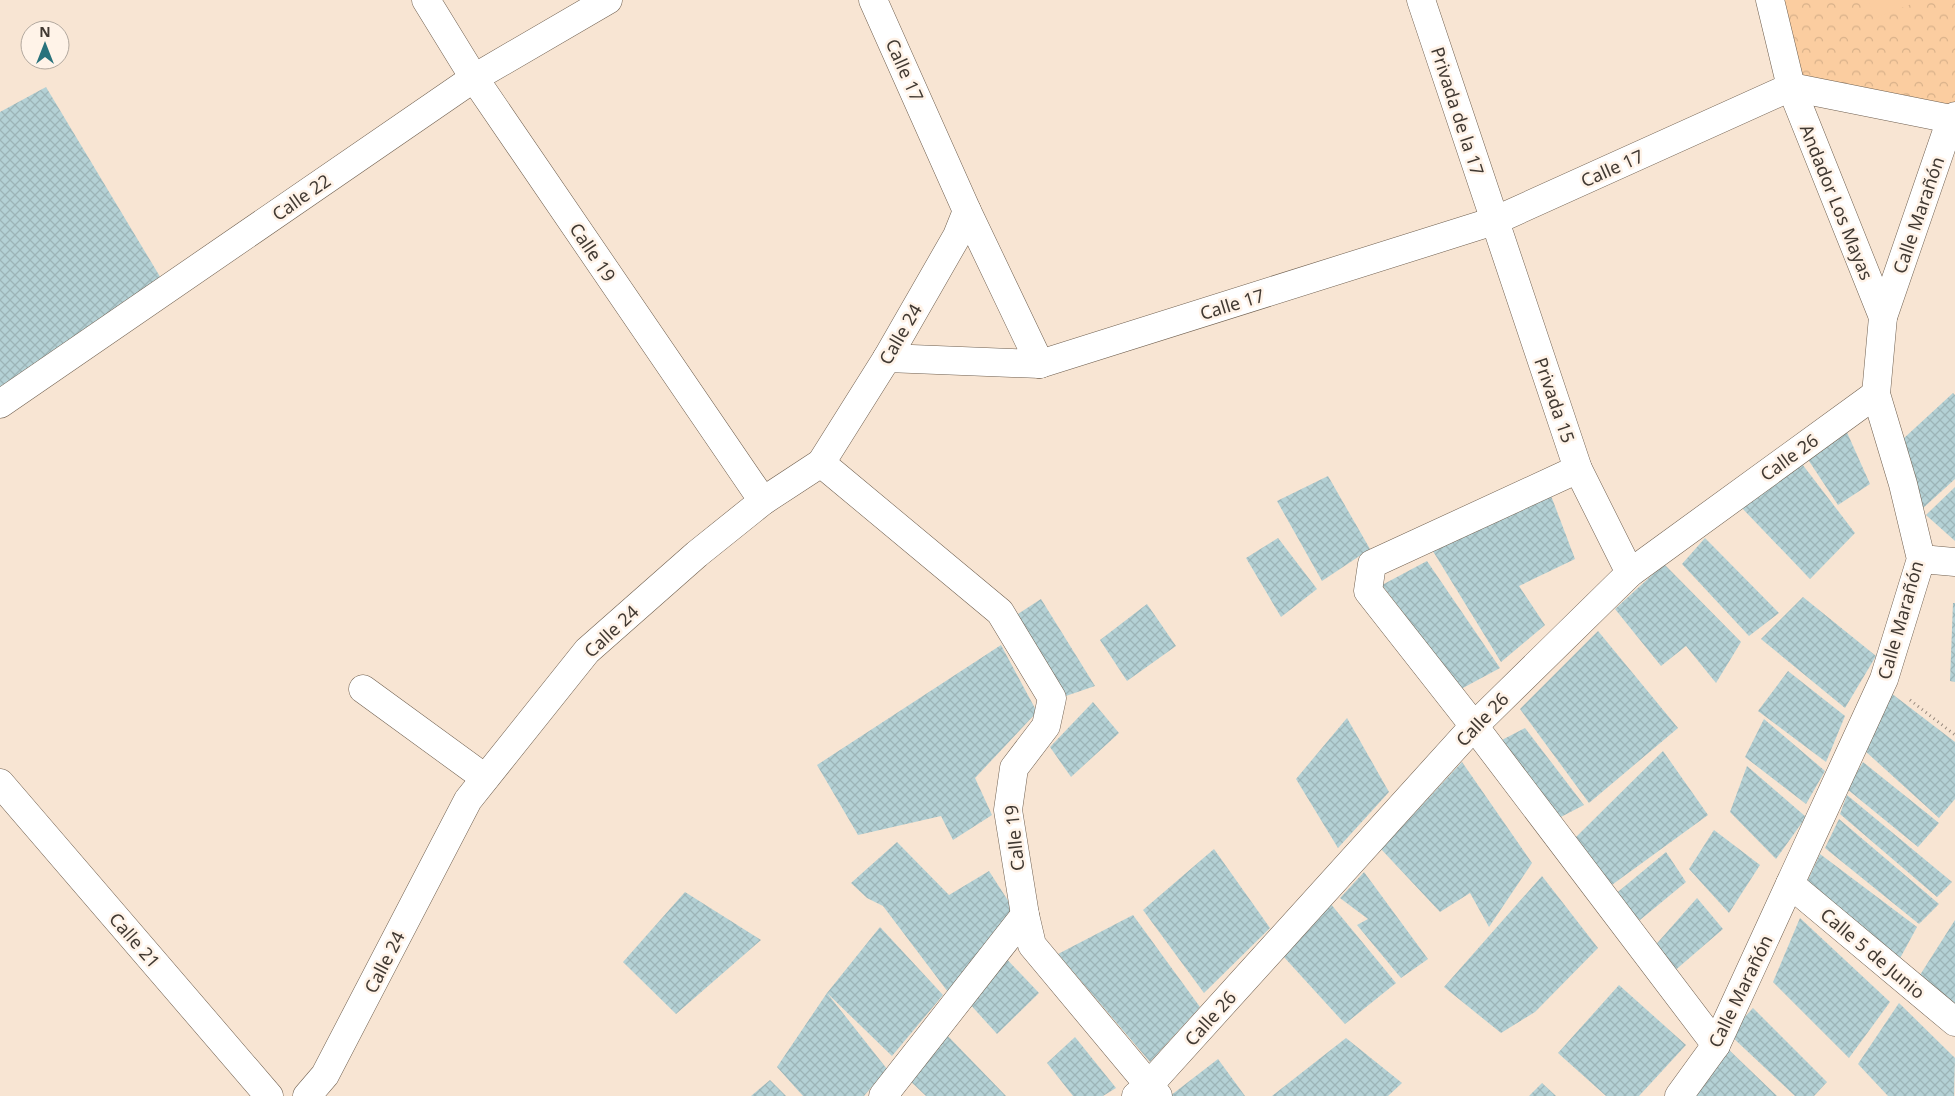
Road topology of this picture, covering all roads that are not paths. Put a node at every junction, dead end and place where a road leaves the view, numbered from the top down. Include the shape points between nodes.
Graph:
1 (426, 0) edge
2 (608, 0) edge
3 (874, 0) edge
4 (1421, 0) edge
5 (1770, 0) edge
6 (474, 78) junction
7 (1792, 87) junction
8 (1953, 118) edge
9 (967, 211) junction
10 (1494, 221) junction
11 (1883, 317) junction
12 (887, 358) junction
13 (1040, 364) junction
14 (1876, 394) junction
15 (0, 404) edge
16 (821, 463) junction
17 (1578, 470) junction
18 (763, 501) junction
19 (1921, 559) junction
20 (1955, 562) edge
21 (1630, 573) junction
22 (363, 689) dead end
23 (1474, 726) junction
24 (485, 778) junction
25 (0, 783) edge
26 (1790, 884) junction
27 (1025, 915) junction
28 (1955, 1022) edge
29 (1716, 1045) junction
30 (1148, 1092) edge
31 (269, 1096) edge
32 (307, 1096) edge
33 (883, 1096) edge
34 (1680, 1096) edge

1 - 6 street, Calle 19
2 - 6 street, Calle 22
3 - 9 street, Calle 17
4 - 10 street, Privada de la 17
5 - 7 street, Andador Los Mayas
6 - 15 street, Calle 22
6 - 18 street, Calle 19
7 - 8 street
7 - 10 street, Calle 17
7 - 11 street, Andador Los Mayas
8 - 11 street, Calle Marañón
9 - 12 street, Calle 24 via 957,236
9 - 13 street, Calle 17
10 - 13 street, Calle 17
10 - 17 street, Privada 15
11 - 14 street, Calle Marañón
12 - 13 street
12 - 16 street, Calle 24
14 - 19 street, Calle Marañón
14 - 21 street, Calle 26
16 - 18 street, Calle 24
16 - 27 street, Calle 19 via 1000,612 1052,698 1046,726 1014,768 1008,810
17 - 21 street, Privada 15
17 - 23 street via 1372,564 1368,591
18 - 24 street, Calle 24 via 587,651
19 - 20 street
19 - 26 street, Calle Marañón via 1884,679
21 - 23 street, Calle 26
22 - 24 street
23 - 29 street
23 - 30 street, Calle 26
24 - 32 street, Calle 24 via 468,800 325,1075
25 - 31 street, Calle 21
26 - 28 street, Calle 5 de Junio
26 - 29 street, Calle Marañón
27 - 30 street, Calle 19 via 1032,945
27 - 33 street
29 - 34 street, Calle Marañón

